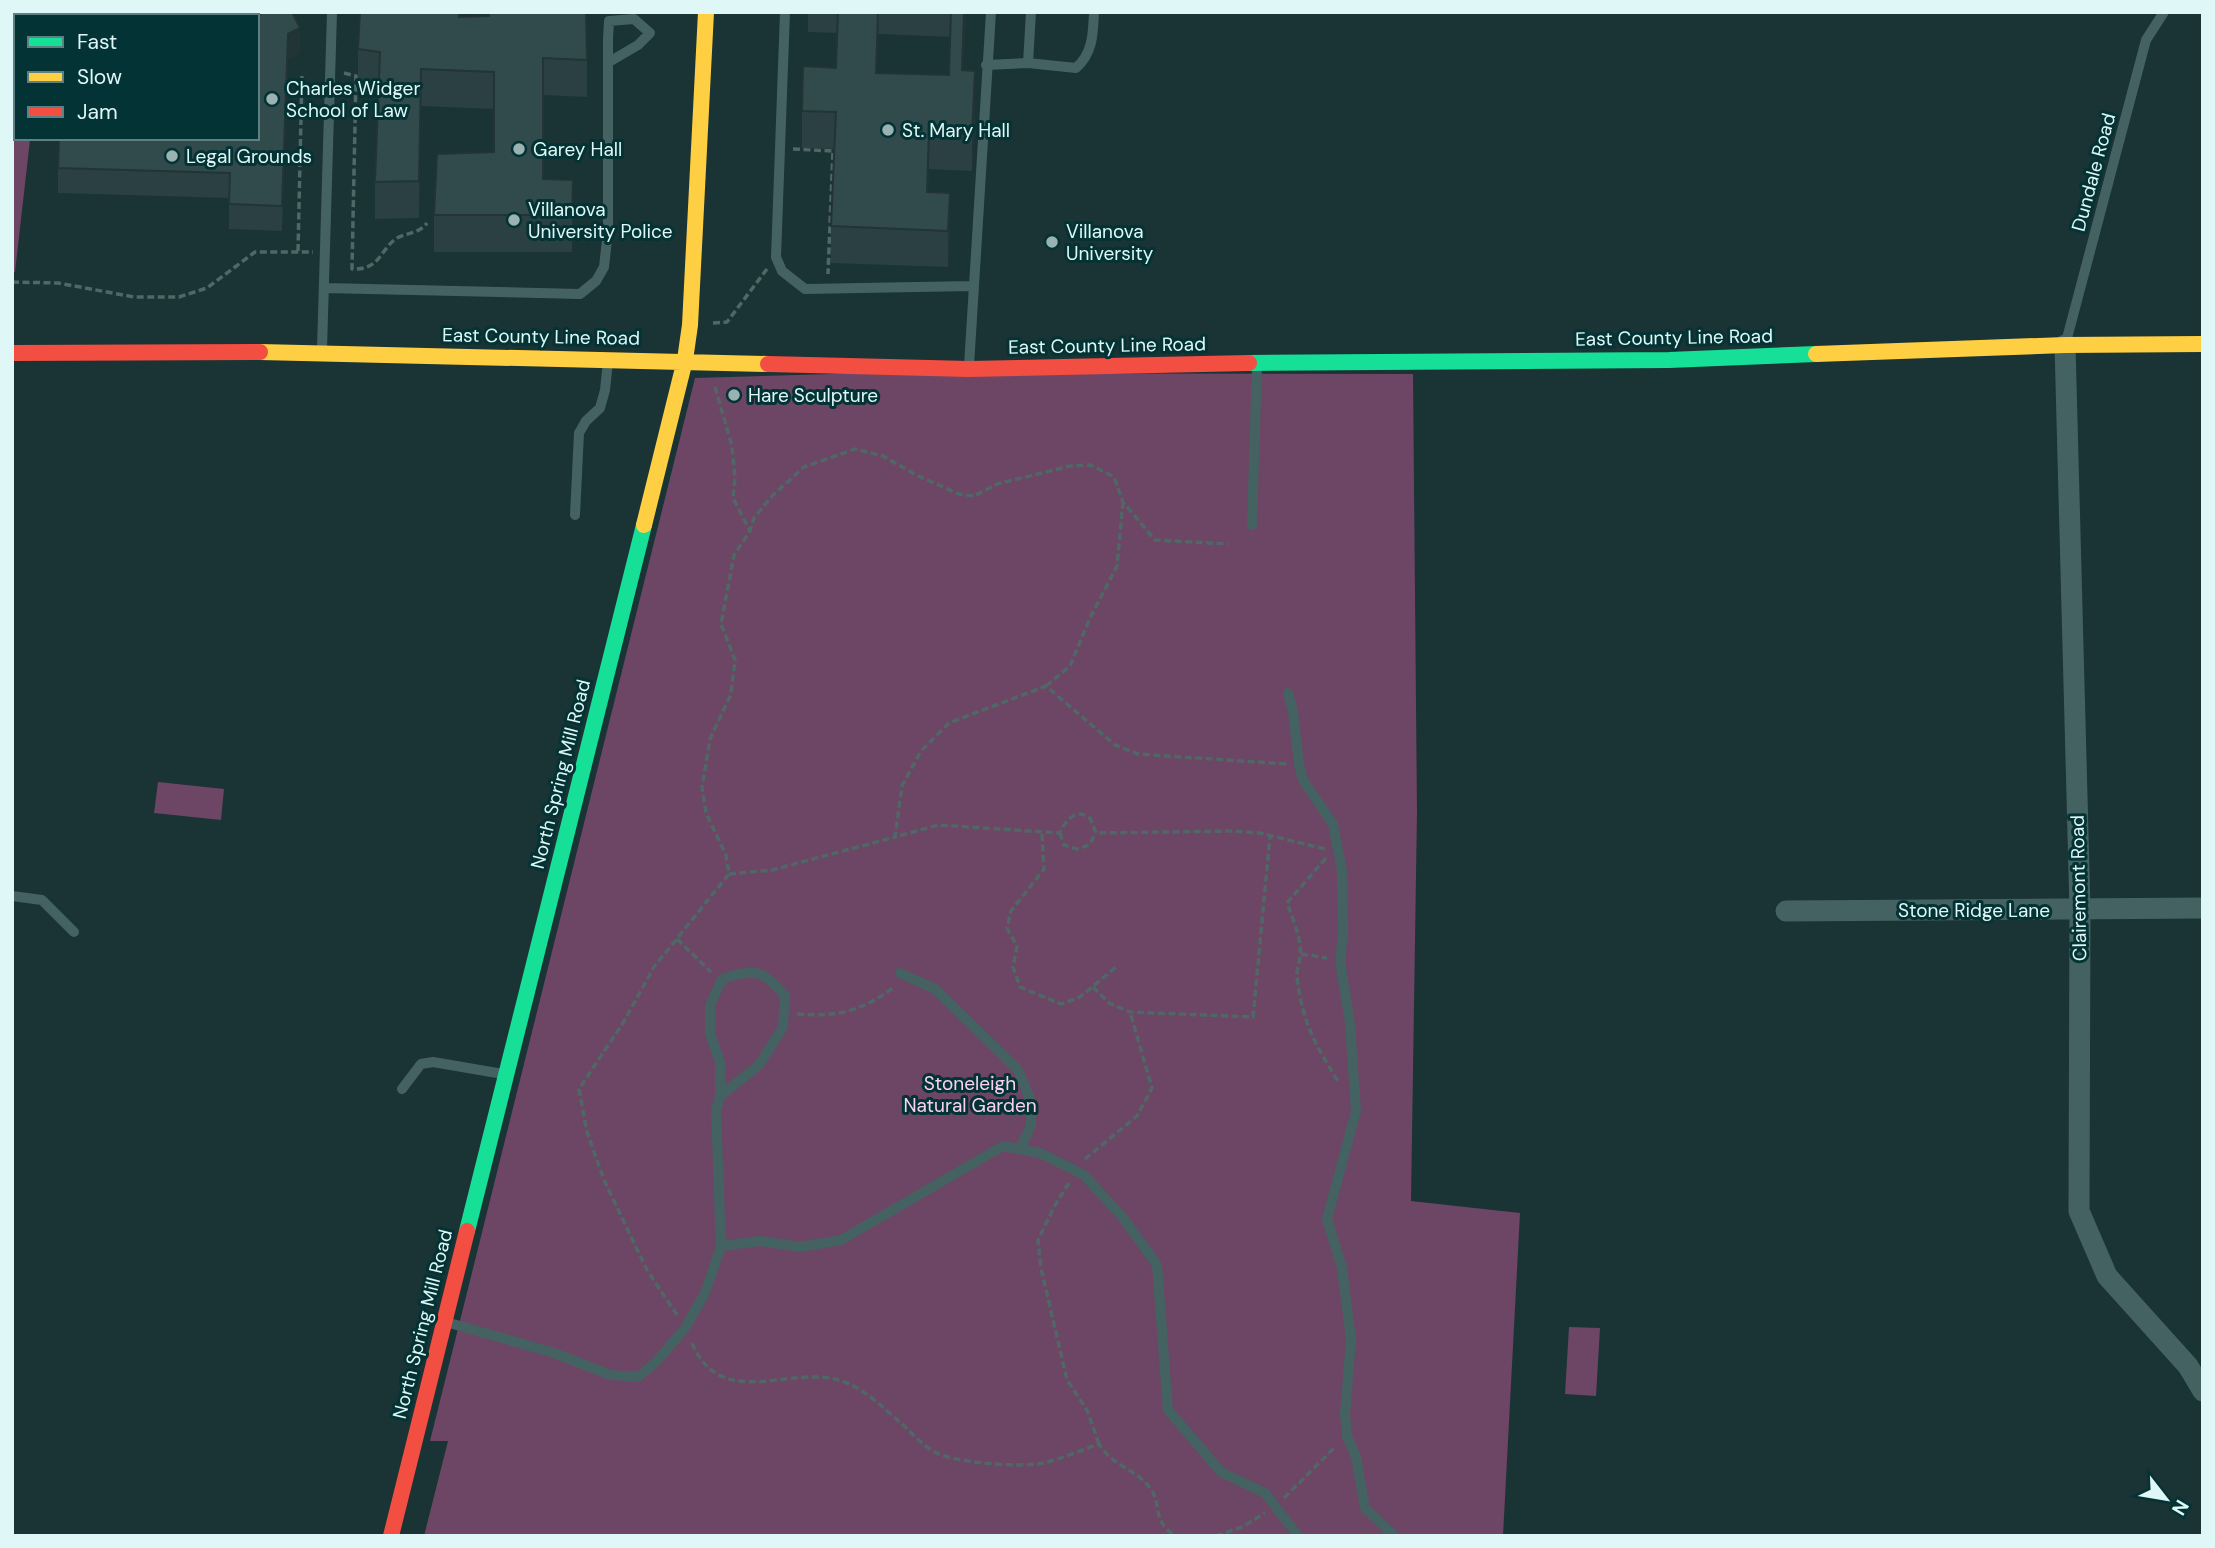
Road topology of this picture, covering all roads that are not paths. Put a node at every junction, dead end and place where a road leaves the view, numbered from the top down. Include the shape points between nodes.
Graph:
1 (332, 12) edge
2 (706, 12) edge
3 (785, 12) edge
4 (991, 12) edge
5 (1031, 12) edge
6 (1094, 12) edge
7 (2164, 12) edge
8 (609, 62) junction
9 (1028, 64) junction
10 (986, 65) junction
11 (973, 286) junction
12 (325, 288) junction
13 (2203, 344) edge
14 (2066, 345) junction
15 (322, 352) junction
16 (12, 353) edge
17 (608, 358) junction
18 (685, 360) junction
19 (1257, 363) junction
20 (969, 369) junction
21 (575, 515) dead end
22 (1252, 525) dead end
23 (1288, 693) dead end
24 (12, 897) edge
25 (2203, 908) edge
26 (2080, 909) junction
27 (1786, 911) dead end
28 (74, 932) dead end
29 (900, 977) road end
30 (506, 1074) junction
31 (402, 1089) dead end
32 (720, 1096) junction
33 (1020, 1149) junction
34 (721, 1246) junction
35 (444, 1322) junction
36 (2203, 1391) edge
37 (391, 1536) edge
38 (1297, 1536) edge
39 (1394, 1536) edge

1 - 12 lane
2 - 18 street, North Spring Mill Road
3 - 11 lane via 776,257 782,271 805,289
4 - 10 lane
5 - 9 lane
6 - 9 lane via 1087,58 1076,68
7 - 14 lane, Dundale Road via 2146,40
8 - 8 lane via 638,45 650,33 634,19 609,21
8 - 12 lane via 604,267 580,294
9 - 10 lane
10 - 11 lane
11 - 20 lane
12 - 15 lane
13 - 14 street, East County Line Road
14 - 19 street, East County Line Road via 1669,360
14 - 26 street, Clairemont Road
15 - 16 street, East County Line Road
15 - 17 street, East County Line Road
17 - 18 street, East County Line Road
17 - 21 lane via 600,408 579,433
18 - 20 street, East County Line Road
18 - 30 street, North Spring Mill Road
19 - 20 street, East County Line Road
19 - 22 lane
23 - 39 lane via 1303,780 1332,824 1342,872 1340,961 1356,1111 1326,1219 1342,1268 1352,1339 1347,1436 1356,1457 1365,1508
24 - 28 lane via 42,900
25 - 26 street, Stone Ridge Lane
26 - 27 street, Stone Ridge Lane
26 - 36 street, Clairemont Road via 2079,1211 2107,1276 2188,1366
29 - 33 lane via 935,989 1018,1070 1030,1099 1031,1125
30 - 31 lane via 433,1062 421,1064
30 - 35 street, North Spring Mill Road
32 - 32 lane via 720,1062 710,1034 710,1005 722,979 747,971 770,978 785,996 783,1027 759,1065
32 - 34 lane via 716,1111
33 - 34 lane via 1003,1146 841,1240 800,1247 760,1241
33 - 38 lane via 1040,1153 1084,1175 1157,1265 1168,1410 1222,1472 1265,1493
34 - 35 lane via 705,1293 685,1328 638,1377 611,1375 551,1352
35 - 37 street, North Spring Mill Road

